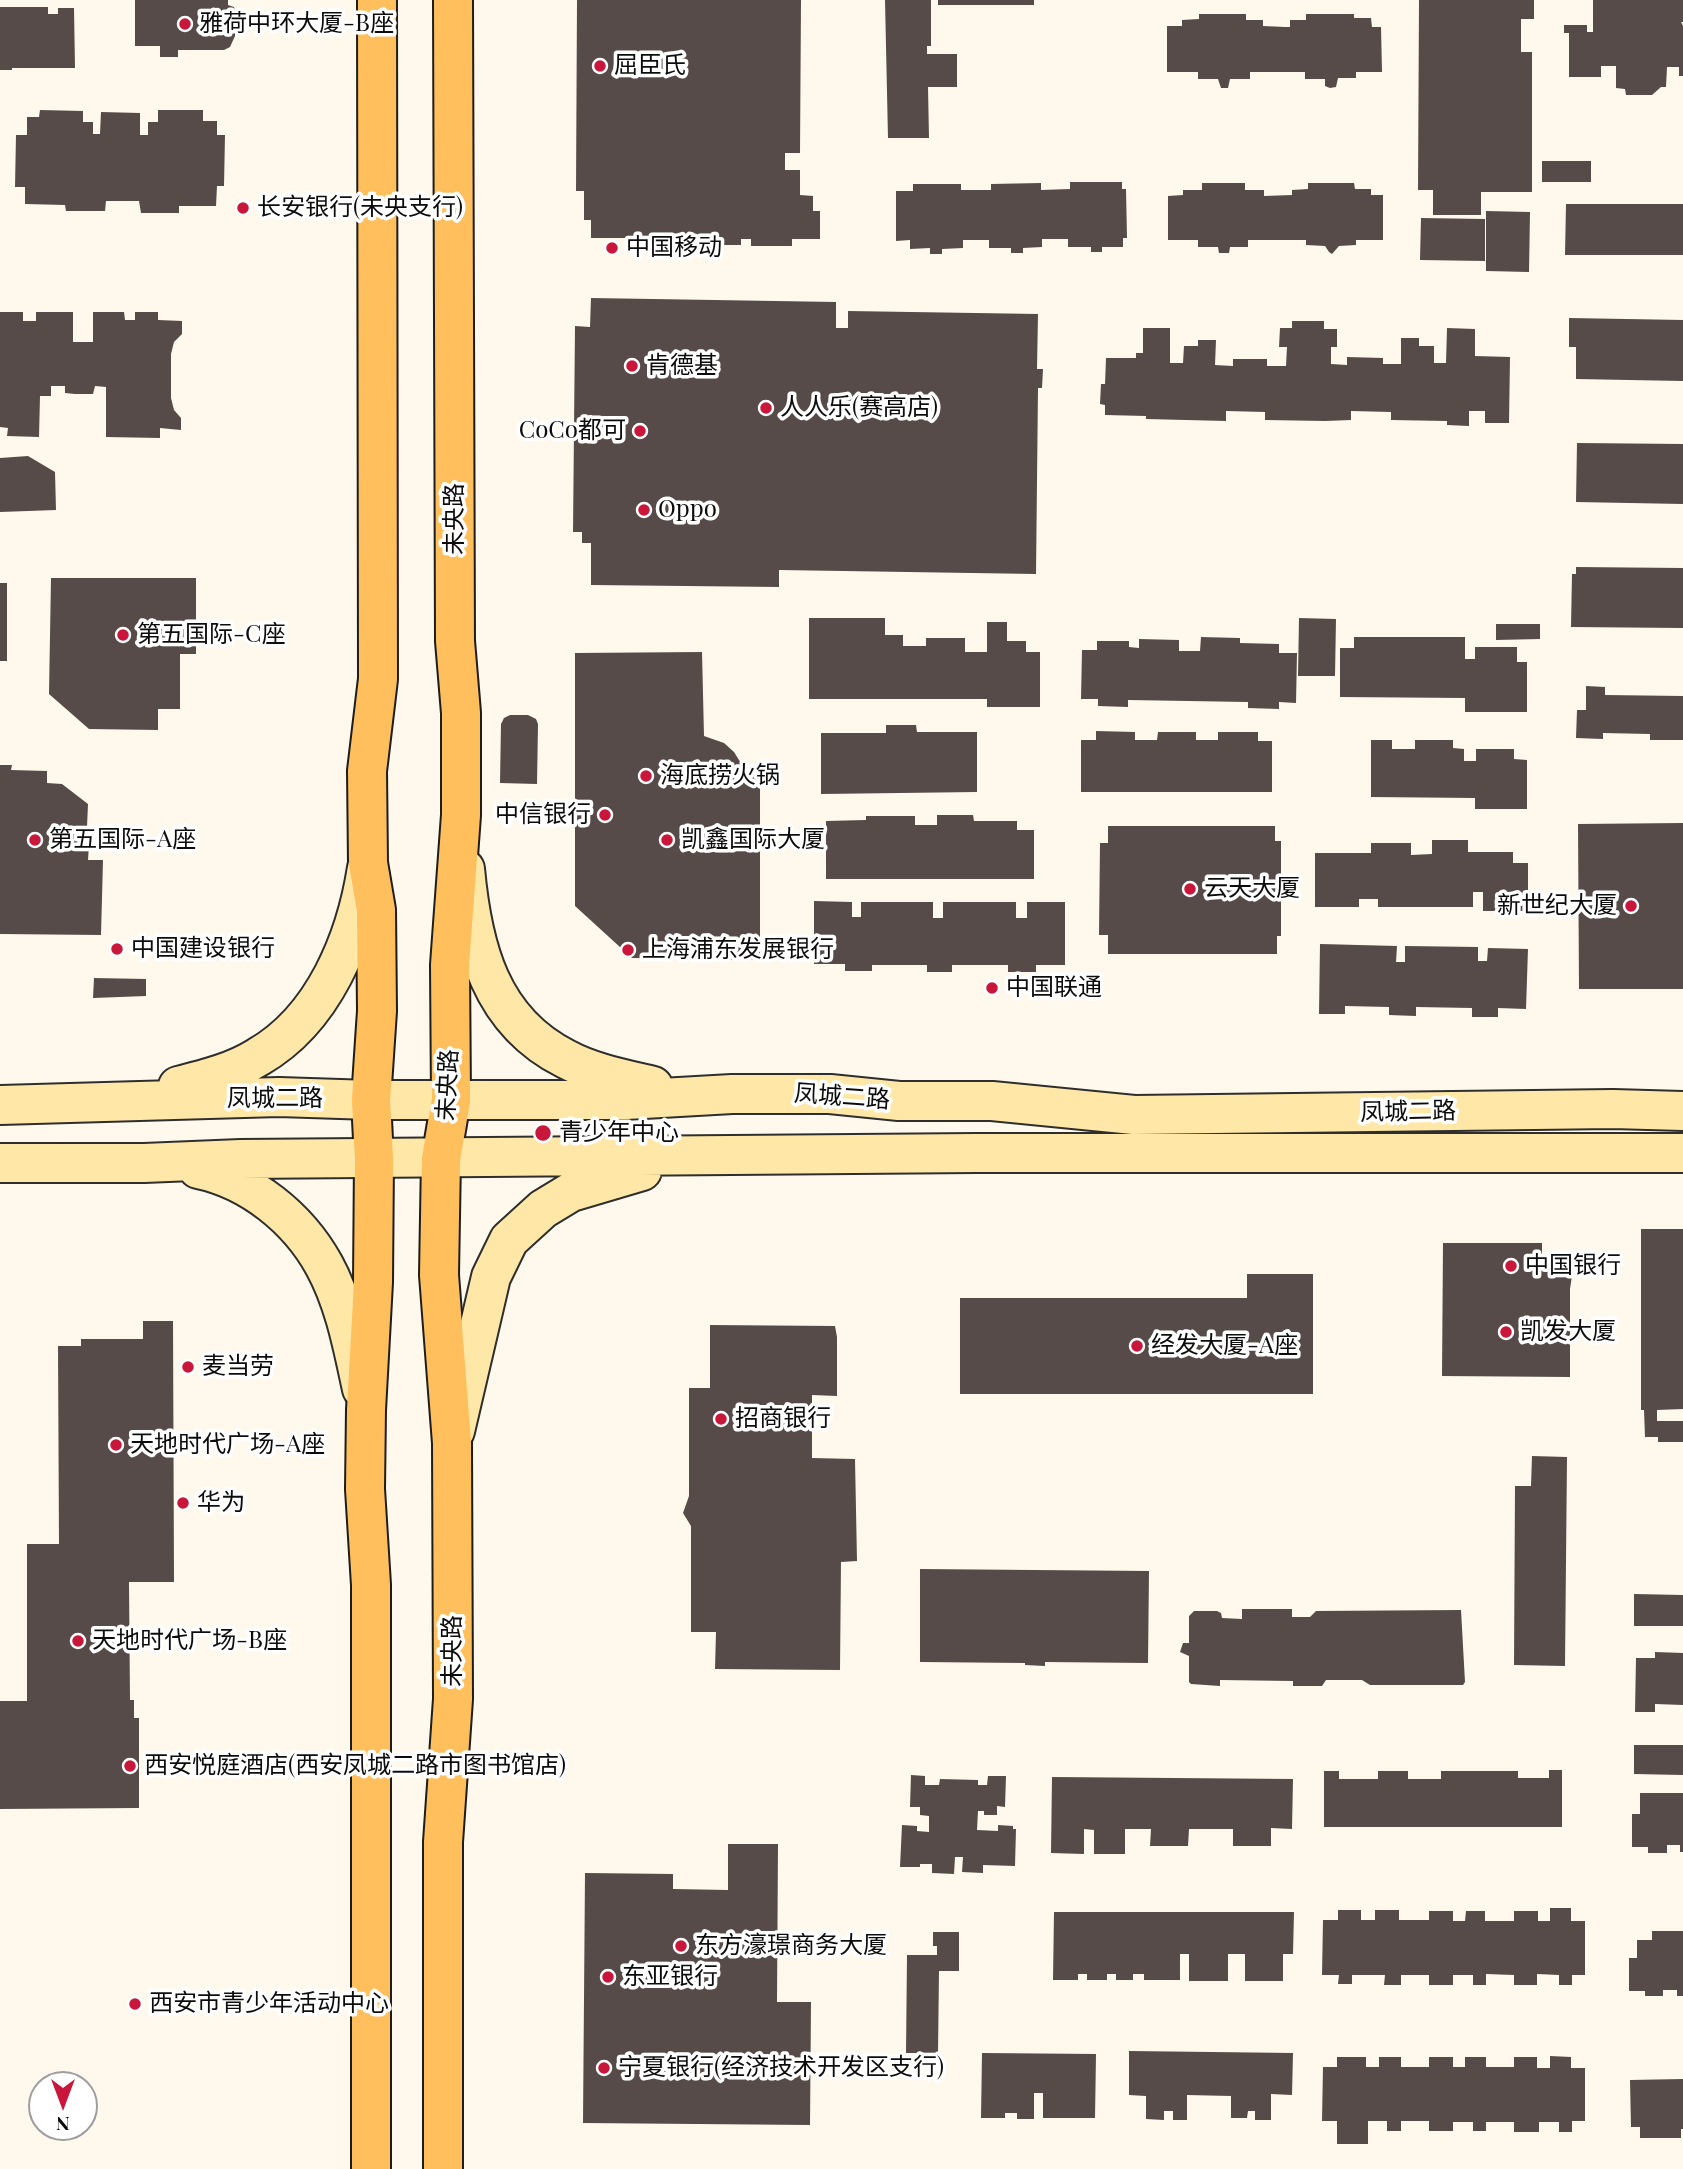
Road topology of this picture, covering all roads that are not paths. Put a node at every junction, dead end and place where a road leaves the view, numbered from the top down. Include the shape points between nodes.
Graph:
1 (377, 0) edge
2 (453, 0) edge
3 (461, 815) junction
4 (368, 863) junction
5 (732, 1094) junction
6 (371, 1100) junction
7 (451, 1100) junction
8 (78, 1102) junction
9 (0, 1105) edge
10 (1683, 1111) edge
11 (1683, 1153) edge
12 (742, 1156) junction
13 (374, 1159) junction
14 (440, 1159) junction
15 (0, 1163) edge
16 (144, 1163) junction
17 (366, 1410) junction
18 (452, 1443) junction
19 (371, 2169) edge
20 (443, 2169) edge

1 - 4 main road via 378,679 367,771
2 - 3 main road, 未央路 via 455,627
3 - 5 main road via 479,952 502,1003 523,1027 567,1060 600,1072 654,1087
3 - 7 main road, 未央路 via 450,965
4 - 6 main road via 376,910 377,973
4 - 8 main road via 355,926 338,965 323,993 283,1039 260,1057 230,1071 180,1086
5 - 7 main road, 凤城二路 via 626,1100
5 - 10 main road, 凤城二路 via 992,1101 1134,1115
6 - 7 main road, 凤城二路
6 - 8 main road, 凤城二路 via 279,1097
6 - 13 main road
7 - 14 main road, 未央路
8 - 9 main road, 凤城二路
11 - 12 main road, 凤城二路
12 - 14 main road, 凤城二路
12 - 18 main road via 643,1171 570,1192 509,1240 491,1277
13 - 14 main road, 凤城二路
13 - 16 main road, 凤城二路
13 - 17 main road
14 - 18 main road, 未央路 via 439,1275
15 - 16 main road, 凤城二路
16 - 17 main road via 218,1173 241,1183 265,1198 312,1246 338,1298
17 - 19 main road via 371,1585
18 - 20 main road, 未央路 via 453,1699 443,1842

